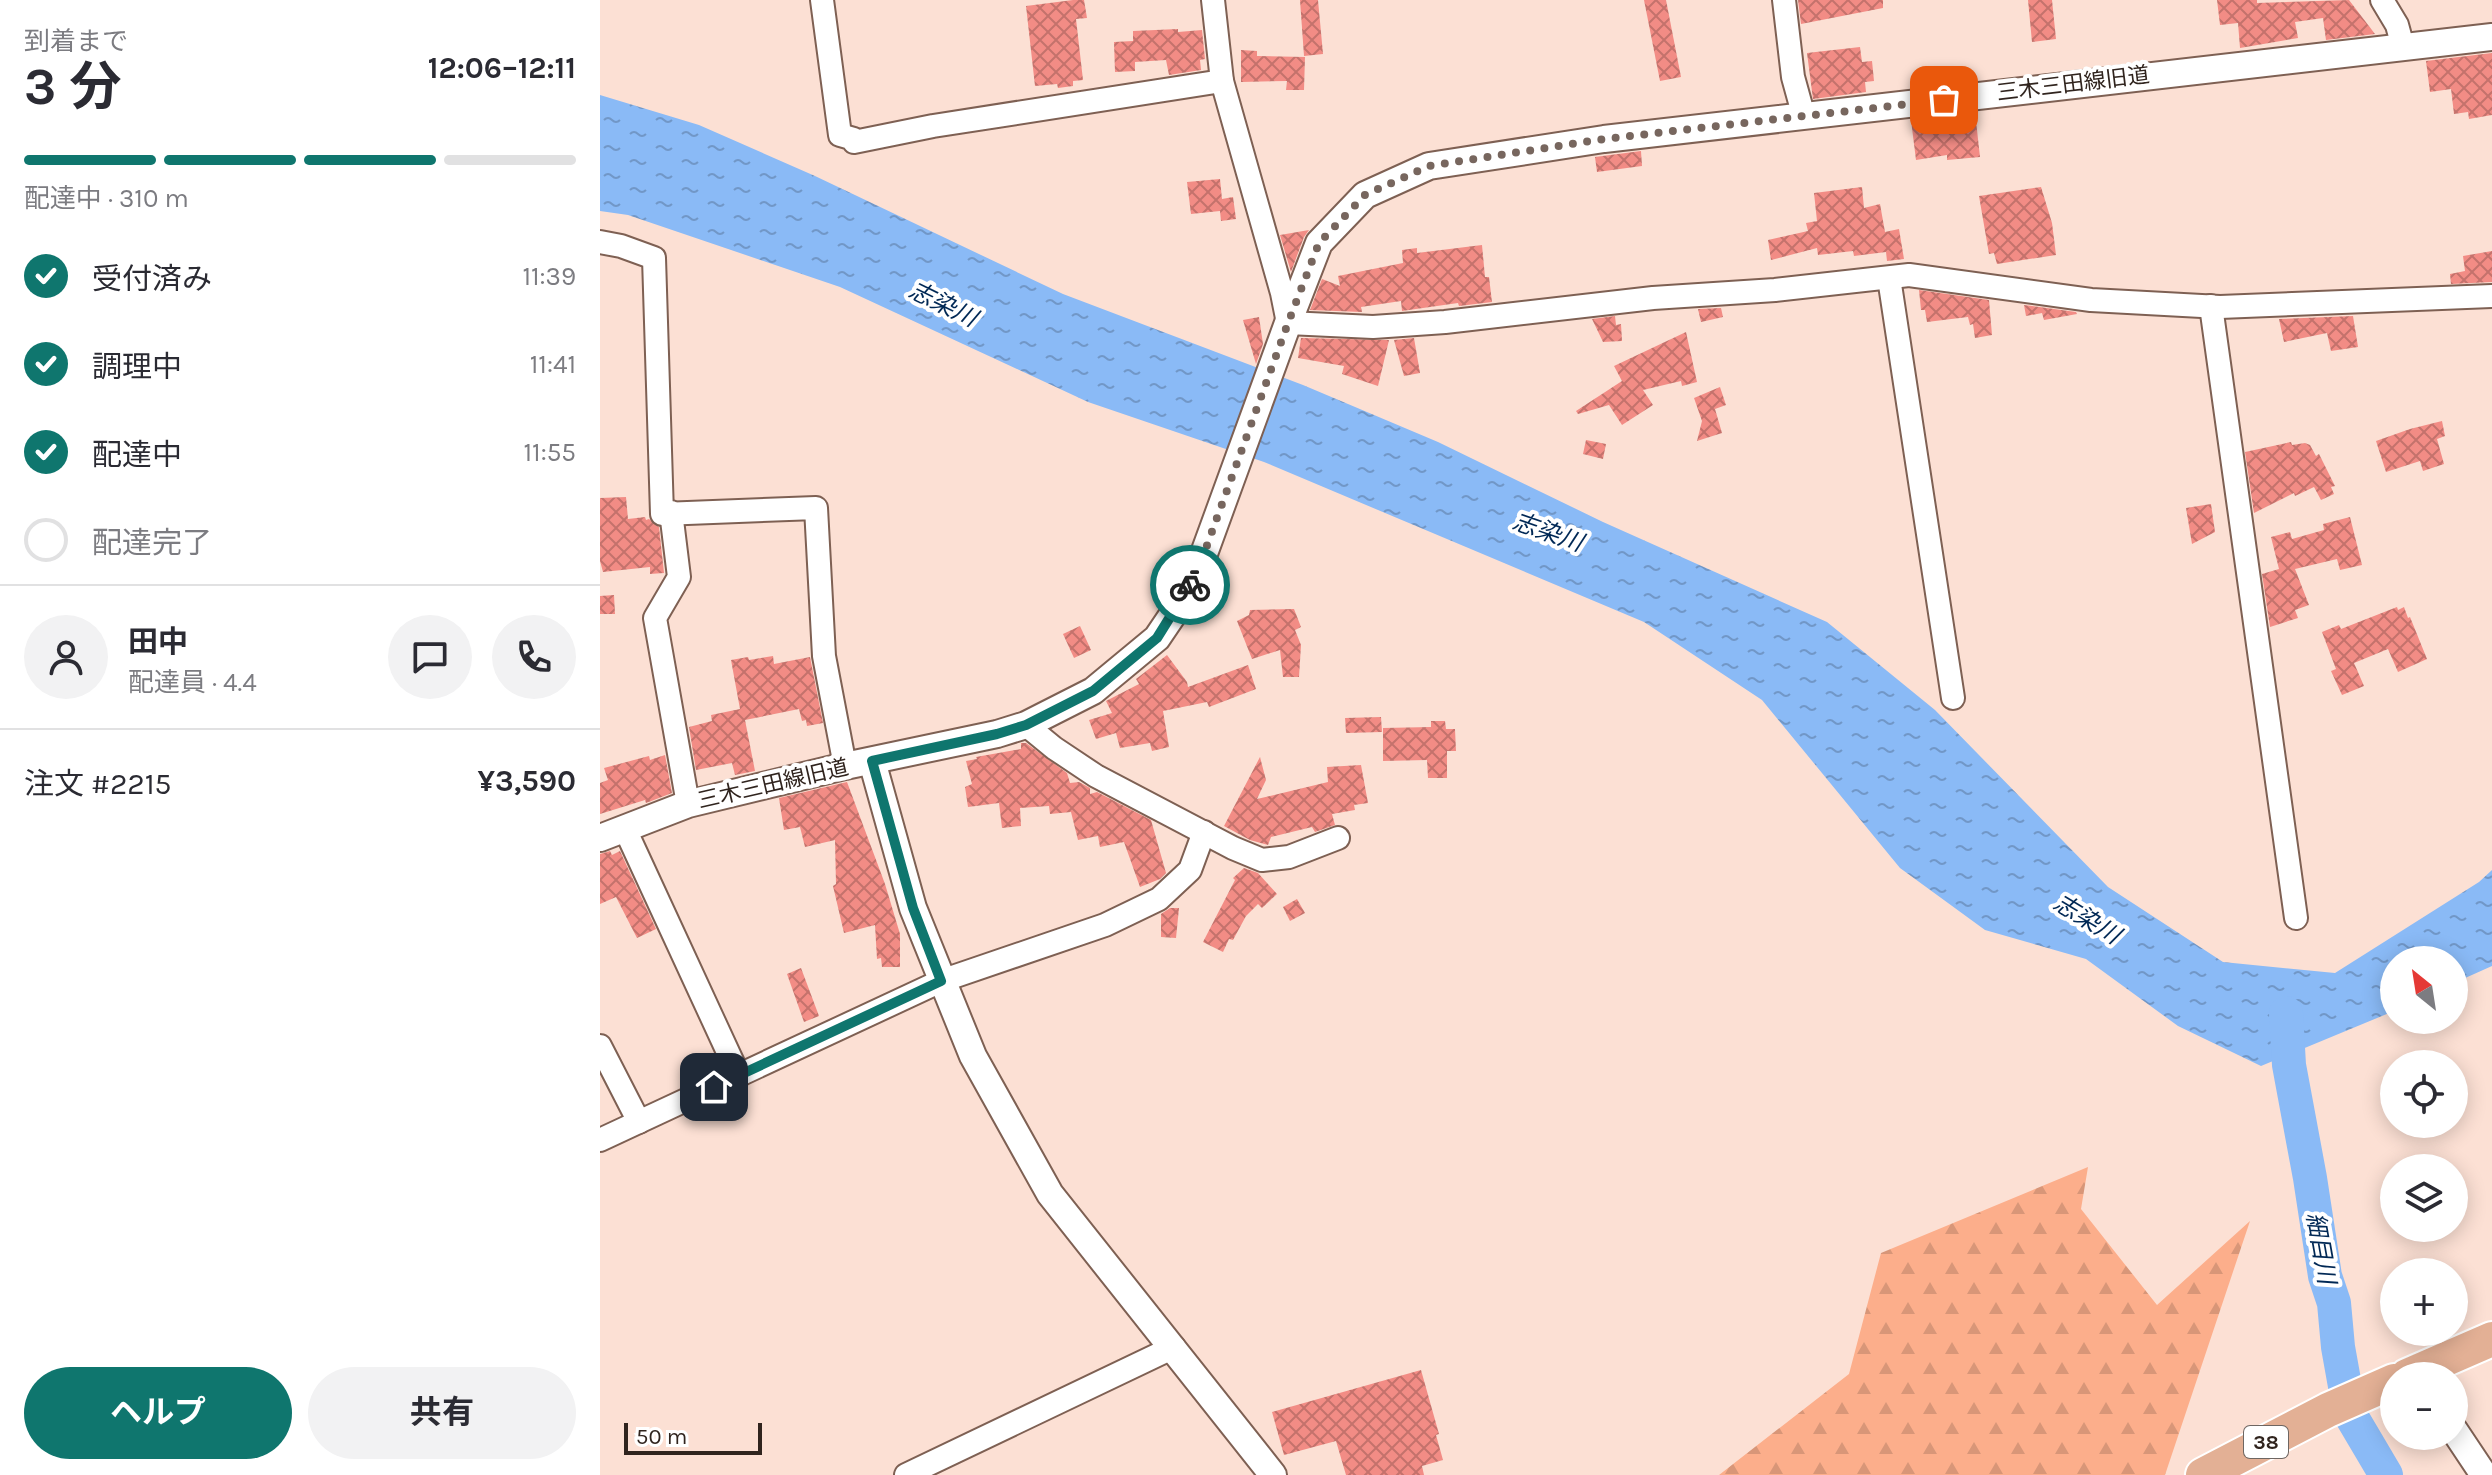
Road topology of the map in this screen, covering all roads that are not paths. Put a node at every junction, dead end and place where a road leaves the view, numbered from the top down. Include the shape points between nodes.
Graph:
1 (822, 0) edge
2 (1213, 0) edge
3 (1784, 0) edge
4 (2382, 0) edge
5 (2492, 37) edge
6 (2403, 47) junction
7 (1222, 81) junction
8 (1804, 117) junction
9 (600, 242) edge
10 (1889, 278) junction
11 (2492, 296) edge
12 (2211, 306) junction
13 (1288, 323) junction
14 (671, 512) junction
15 (1953, 698) dead end
16 (1026, 725) junction
17 (872, 761) junction
18 (845, 766) junction
19 (688, 804) junction
20 (1204, 832) junction
21 (612, 834) edge
22 (1338, 838) dead end
23 (2296, 918) dead end
24 (941, 981) junction
25 (600, 1046) edge
26 (739, 1076) junction
27 (639, 1122) junction
28 (600, 1140) edge
29 (2492, 1339) edge
30 (1174, 1347) junction
31 (2439, 1362) edge
32 (2380, 1388) edge
33 (2467, 1450) edge
34 (906, 1475) edge
35 (1273, 1475) edge
36 (2203, 1475) edge
37 (2484, 1475) edge

1 - 7 street via 840,135 854,142
2 - 7 street
3 - 8 street via 1793,77
4 - 6 street
5 - 6 street, 三木三田線旧道
6 - 8 street, 三木三田線旧道
7 - 13 street
8 - 13 street, 三木三田線旧道 via 1604,139 1429,166 1365,195 1319,243
9 - 14 street via 654,258 662,514
10 - 12 street via 1909,275 2091,300
10 - 13 street via 1445,322 1373,327
10 - 15 street
11 - 12 street
12 - 23 street
13 - 16 street, 三木三田線旧道 via 1198,570 1180,604 1157,638 1093,691
14 - 18 street via 816,508 824,656
14 - 19 street via 679,577 655,618
16 - 17 street, 三木三田線旧道
16 - 20 street via 1096,776
17 - 18 street, 三木三田線旧道
17 - 24 street via 913,908
18 - 19 street, 三木三田線旧道
19 - 21 street, 三木三田線旧道
20 - 22 street via 1262,860 1289,857
20 - 24 street via 1190,870 1159,899 1105,925
21 - 26 street
24 - 26 street
24 - 30 street via 973,1056 1050,1194
25 - 27 street
26 - 27 street
27 - 28 street
29 - 31 main road, 38
30 - 34 street
30 - 35 street
32 - 36 main road, 38
33 - 37 street

